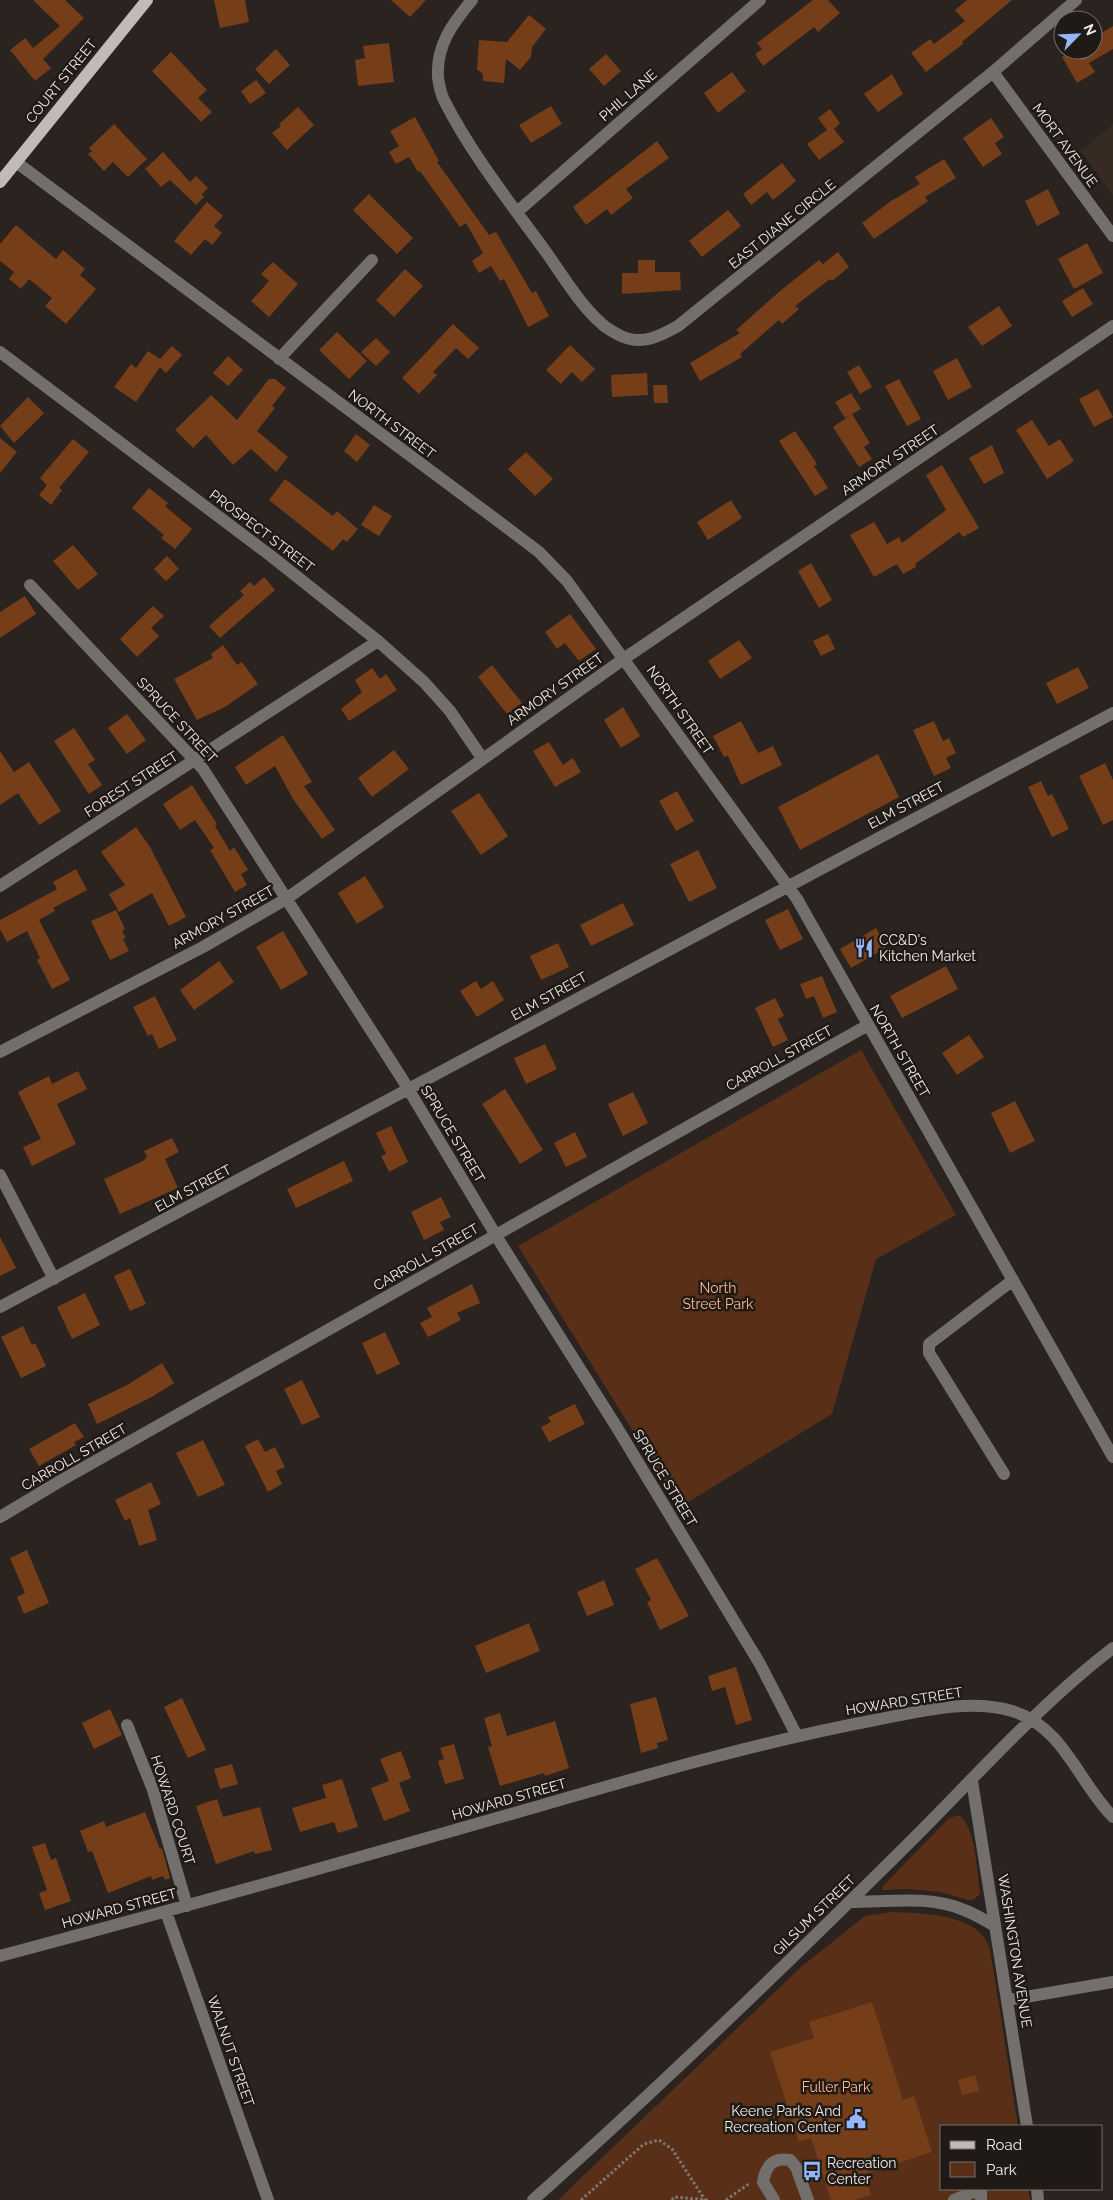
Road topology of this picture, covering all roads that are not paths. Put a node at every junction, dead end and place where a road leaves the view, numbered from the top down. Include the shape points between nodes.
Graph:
1 (147, 0) edge
2 (472, 0) edge
3 (760, 0) edge
4 (1076, 0) edge
5 (993, 72) junction
6 (16, 162) junction
7 (0, 182) edge
8 (517, 212) junction
9 (1113, 236) edge
10 (372, 260) dead end
11 (1113, 326) edge
12 (0, 352) edge
13 (279, 359) junction
14 (30, 585) dead end
15 (378, 641) junction
16 (625, 658) junction
17 (1113, 713) edge
18 (482, 758) junction
19 (195, 760) junction
20 (0, 886) edge
21 (786, 886) junction
22 (286, 899) junction
23 (868, 1025) junction
24 (0, 1052) edge
25 (409, 1090) junction
26 (0, 1175) edge
27 (496, 1234) junction
28 (54, 1279) junction
29 (1013, 1280) junction
30 (0, 1307) edge
31 (1113, 1457) edge
32 (1004, 1474) dead end
33 (0, 1517) edge
34 (1113, 1648) edge
35 (1031, 1717) junction
36 (127, 1725) dead end
37 (797, 1736) junction
38 (972, 1781) junction
39 (1113, 1817) edge
40 (850, 1902) junction
41 (187, 1906) junction
42 (166, 1912) junction
43 (995, 1926) junction
44 (0, 1956) edge
45 (1113, 1982) edge
46 (1008, 2000) junction
47 (1027, 2125) edge
48 (979, 2190) edge
49 (268, 2200) edge
50 (533, 2200) edge
51 (774, 2200) edge
52 (808, 2200) edge
53 (954, 2200) edge

1 - 6 main road, COURT STREET
2 - 8 street, EAST DIANE CIRCLE via 444,38 438,58 438,79 444,100 460,128
3 - 8 street, PHIL LANE
4 - 5 street, EAST DIANE CIRCLE
5 - 8 street, EAST DIANE CIRCLE via 685,320 656,338 640,341 623,337 602,324
5 - 9 street, MORT AVENUE
6 - 7 main road, COURT STREET
6 - 13 street, NORTH STREET
10 - 13 street
11 - 16 street, ARMORY STREET
12 - 15 street, PROSPECT STREET via 271,556
13 - 16 street, NORTH STREET via 538,552 567,582
14 - 19 street, SPRUCE STREET
15 - 18 street, PROSPECT STREET via 424,682 450,711
15 - 19 street, FOREST STREET
16 - 18 street, ARMORY STREET
16 - 21 street, NORTH STREET
17 - 21 street, ELM STREET
18 - 22 street, ARMORY STREET
19 - 20 street, FOREST STREET
19 - 22 street, SPRUCE STREET
21 - 23 street, NORTH STREET
21 - 25 street, ELM STREET
22 - 24 street, ARMORY STREET via 203,947
22 - 25 street, SPRUCE STREET
23 - 27 street, CARROLL STREET
23 - 29 street, NORTH STREET
25 - 27 street, SPRUCE STREET
25 - 28 street, ELM STREET
26 - 28 street
27 - 33 street, CARROLL STREET
27 - 37 street, SPRUCE STREET via 755,1656
28 - 30 street, ELM STREET
29 - 31 street, NORTH STREET
29 - 32 street via 929,1344 929,1353
34 - 35 street, GILSUM STREET
35 - 37 street, HOWARD STREET via 976,1705
35 - 38 street, GILSUM STREET
35 - 39 street via 1051,1734
36 - 41 street, HOWARD COURT via 153,1790
37 - 41 street, HOWARD STREET via 670,1767
38 - 40 street, GILSUM STREET
38 - 43 street, WASHINGTON AVENUE
40 - 43 street via 938,1903 963,1909
40 - 50 street, GILSUM STREET
41 - 42 street, HOWARD STREET
42 - 44 street, HOWARD STREET
42 - 49 street, WALNUT STREET
43 - 46 street, WASHINGTON AVENUE
45 - 46 street
46 - 47 street, WASHINGTON AVENUE
48 - 53 street
51 - 52 street via 763,2182 771,2162 780,2158 790,2160 796,2167

